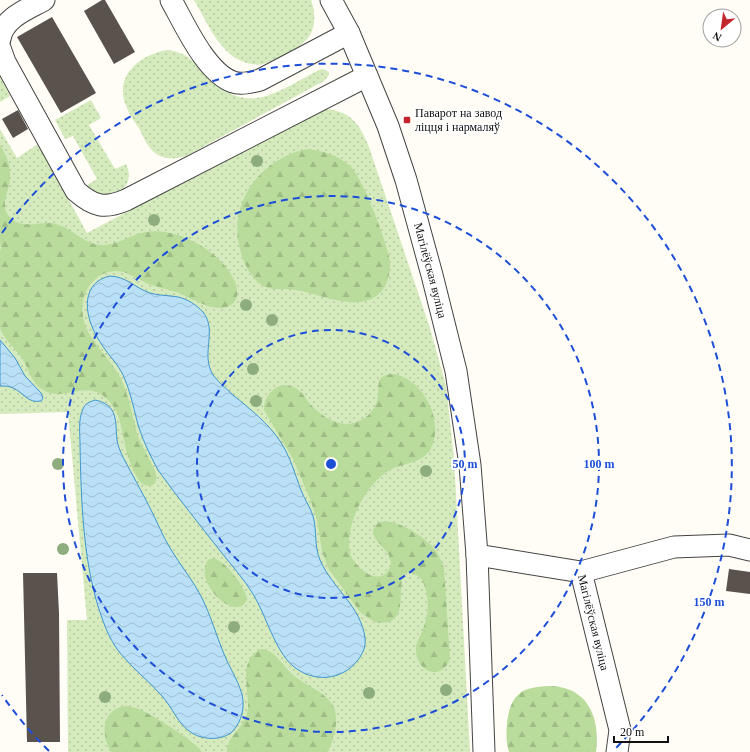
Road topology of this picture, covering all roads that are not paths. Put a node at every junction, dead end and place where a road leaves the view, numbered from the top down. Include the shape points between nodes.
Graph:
1 (44, 0) edge
2 (171, 0) edge
3 (331, 0) edge
4 (349, 33) junction
5 (0, 39) edge
6 (0, 48) edge
7 (367, 76) junction
8 (750, 550) edge
9 (477, 555) junction
10 (582, 572) junction
11 (484, 752) edge
12 (616, 752) edge

1 - 5 street via 10,20 4,27
2 - 4 street via 210,65 221,76 233,82 248,83 260,80
3 - 4 street, Магілёўская вуліца
4 - 7 street, Магілёўская вуліца
6 - 7 street via 5,62 76,190 90,202 108,206 126,200
7 - 9 street, Магілёўская вуліца via 388,126 406,180 456,370 470,465
8 - 10 street via 729,545 674,548
9 - 10 street, Магілёўская вуліца
9 - 11 street, Магілёўская вуліца
10 - 12 street, Магілёўская вуліца via 620,730

